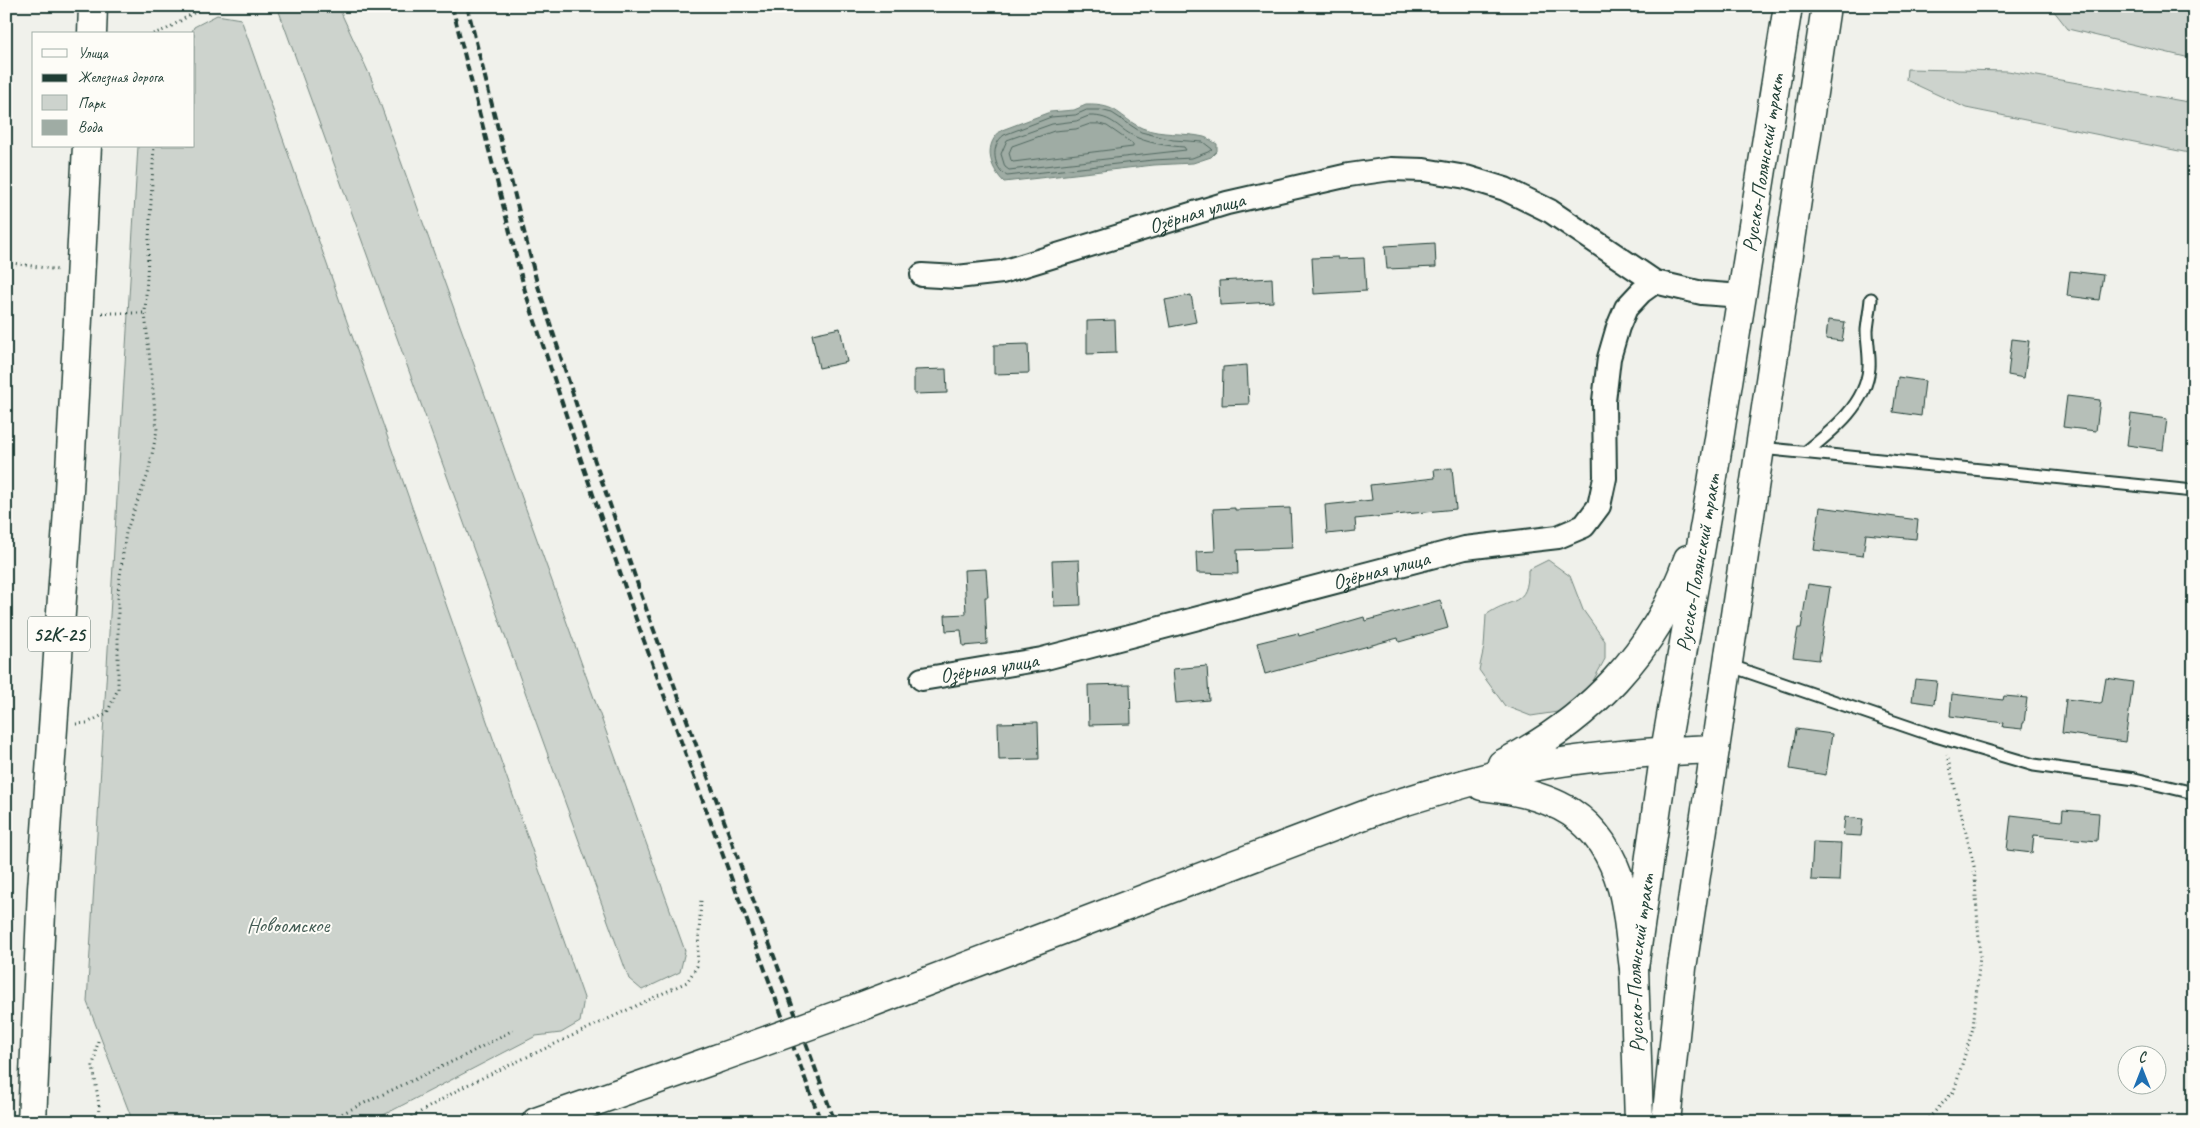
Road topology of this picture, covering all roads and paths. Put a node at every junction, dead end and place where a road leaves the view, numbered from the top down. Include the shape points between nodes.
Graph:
1 (93, 6) edge
2 (205, 6) edge
3 (1788, 6) edge
4 (1826, 6) edge
5 (92, 32) edge
6 (159, 32) edge
7 (87, 148) edge
8 (154, 148) edge
9 (6, 262) edge
10 (81, 273) junction
11 (922, 275) dead end
12 (1655, 282) junction
13 (1742, 296) junction
14 (1871, 300) dead end
15 (78, 313) junction
16 (145, 313) junction
17 (1760, 448) junction
18 (1806, 452) junction
19 (1711, 490) junction
20 (2194, 491) edge
21 (1728, 665) junction
22 (922, 680) dead end
23 (53, 726) junction
24 (1943, 738) junction
25 (1715, 749) junction
26 (1665, 750) junction
27 (1463, 784) junction
28 (2194, 793) edge
29 (701, 900) dead end
30 (1634, 968) junction
31 (513, 1030) dead end
32 (98, 1041) dead end
33 (32, 1122) edge
34 (98, 1122) edge
35 (324, 1122) edge
36 (404, 1122) edge
37 (536, 1122) edge
38 (1639, 1122) edge
39 (1666, 1122) edge
40 (1925, 1122) edge

1 - 5 main road
2 - 6 path
3 - 13 main road, Русско-Полянский тракт
4 - 17 main road, Русско-Полянский тракт
7 - 10 main road, 52К-25
8 - 16 path
9 - 10 path
10 - 15 main road, 52К-25
11 - 12 street, Озёрная улица via 957,277 1002,272 1227,204 1349,175 1391,169 1424,170 1466,177 1505,189 1550,211
12 - 13 street, Озёрная улица via 1702,293
12 - 22 street, Озёрная улица via 1626,308 1618,327 1609,358 1604,401 1605,478 1599,506 1584,526 1558,537 1465,548 1042,659
13 - 19 main road, Русско-Полянский тракт
14 - 18 lane via 1867,330 1869,370 1863,390 1849,413
15 - 16 path
15 - 23 main road, 52К-25
16 - 23 path via 157,430 148,474 126,532 118,591 118,689 107,713 87,723
17 - 18 lane
17 - 21 main road, Русско-Полянский тракт
18 - 20 lane
19 - 26 main road, Русско-Полянский тракт
19 - 27 main road via 1685,567 1666,610 1646,643 1618,677 1590,707 1535,748
21 - 24 lane
21 - 25 main road, Русско-Полянский тракт
23 - 33 main road, 52К-25
24 - 28 lane via 2034,765 2136,779
24 - 40 path via 1974,866 1980,956 1973,1028 1954,1090
25 - 26 main road
25 - 39 main road, Русско-Полянский тракт via 1682,968
26 - 27 main road via 1547,765
26 - 30 main road, Русско-Полянский тракт
27 - 30 main road via 1529,793 1561,806 1592,829 1610,853 1623,889
27 - 37 main road, bridge via 1380,809 860,1007
29 - 36 path via 697,966 687,982 465,1086
30 - 38 main road, Русско-Полянский тракт
31 - 35 path
32 - 34 path via 93,1066 100,1105

